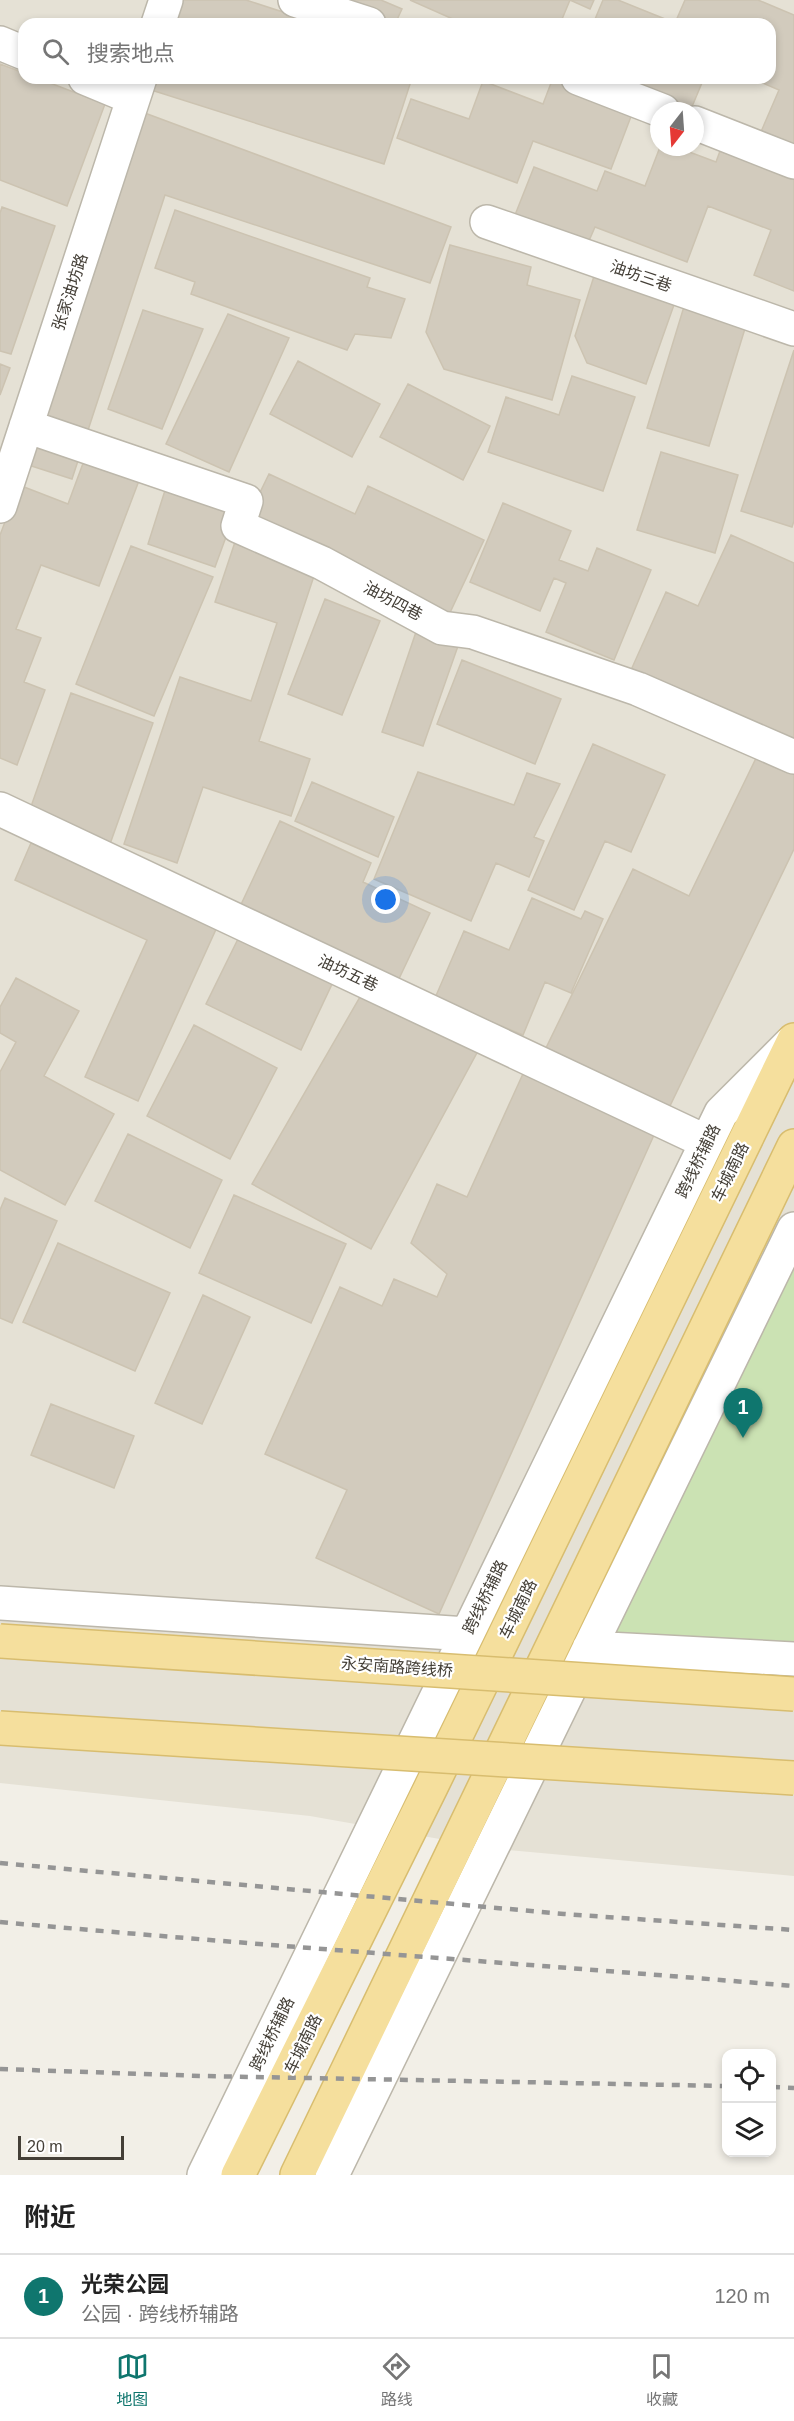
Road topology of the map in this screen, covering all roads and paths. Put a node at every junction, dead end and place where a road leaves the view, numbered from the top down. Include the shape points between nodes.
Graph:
1 (166, 0) edge
2 (295, 0) edge
3 (160, 18) edge
4 (350, 18) edge
5 (0, 43) edge
6 (18, 50) edge
7 (116, 84) edge
8 (593, 84) edge
9 (137, 88) edge
10 (650, 106) edge
11 (704, 127) edge
12 (794, 162) edge
13 (487, 222) dead end
14 (794, 329) edge
15 (26, 426) junction
16 (0, 506) edge
17 (794, 757) edge
18 (0, 809) edge
19 (794, 1040) edge
20 (696, 1137) dead end
21 (794, 1146) edge
22 (794, 1229) edge
23 (0, 1603) edge
24 (467, 1634) junction
25 (0, 1641) edge
26 (588, 1648) junction
27 (794, 1659) edge
28 (794, 1694) edge
29 (0, 1728) edge
30 (794, 1778) edge
31 (204, 2175) edge
32 (238, 2175) edge
33 (297, 2175) edge
34 (332, 2175) edge

1 - 3 street
2 - 4 street
5 - 6 street
7 - 9 street
8 - 10 street
9 - 15 street, 张家油坊路
11 - 12 street
13 - 14 street, 油坊三巷
15 - 16 street, 张家油坊路
15 - 17 street, 油坊四巷 via 246,501 238,526 322,563 442,628 473,632 638,689
18 - 20 street, 油坊五巷
19 - 24 street, 跨线桥辅路 via 721,1113
19 - 32 main road, 车城南路
21 - 33 main road
22 - 26 street
23 - 24 street
24 - 31 street, 跨线桥辅路
25 - 28 main road, 永安南路跨线桥, bridge
26 - 27 street
26 - 34 street
29 - 30 main road, bridge

